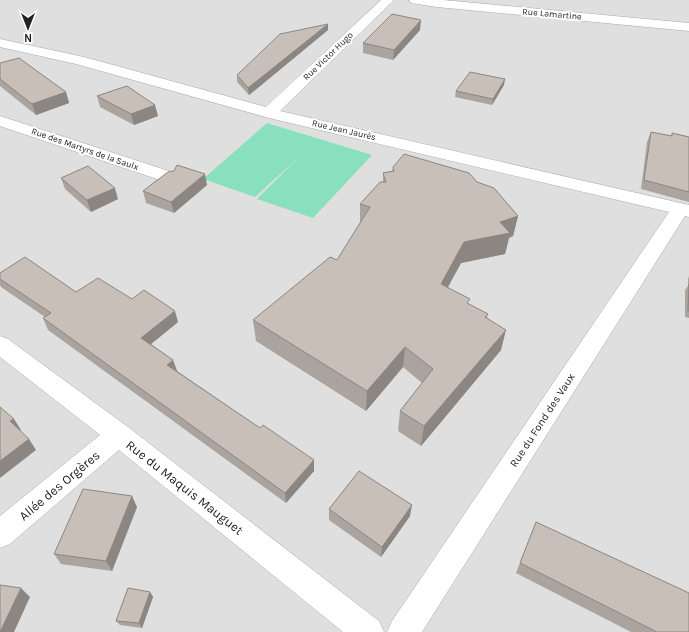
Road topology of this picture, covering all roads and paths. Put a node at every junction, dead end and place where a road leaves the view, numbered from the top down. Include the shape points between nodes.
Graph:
1 (388, 0) edge
2 (415, 0) edge
3 (689, 27) edge
4 (0, 43) edge
5 (16, 46) junction
6 (0, 54) edge
7 (268, 113) junction
8 (0, 121) edge
9 (169, 177) edge
10 (685, 210) edge
11 (0, 346) edge
12 (119, 435) junction
13 (0, 534) edge
14 (368, 632) edge
15 (403, 632) edge

1 - 7 street, Rue Victor Hugo
2 - 3 street, Rue Lamartine
4 - 5 street, Rue Jean Jaurès
5 - 6 street
5 - 7 street, Rue Jean Jaurès via 79,60
7 - 10 street, Rue Jean Jaurès
8 - 9 street, Rue des Martyrs de la Saulx
10 - 15 street, Rue du Fond des Vaux
11 - 12 street, Rue du Maquis Mauguet
12 - 13 street, Allée des Orgères
12 - 14 street, Rue du Maquis Mauguet

